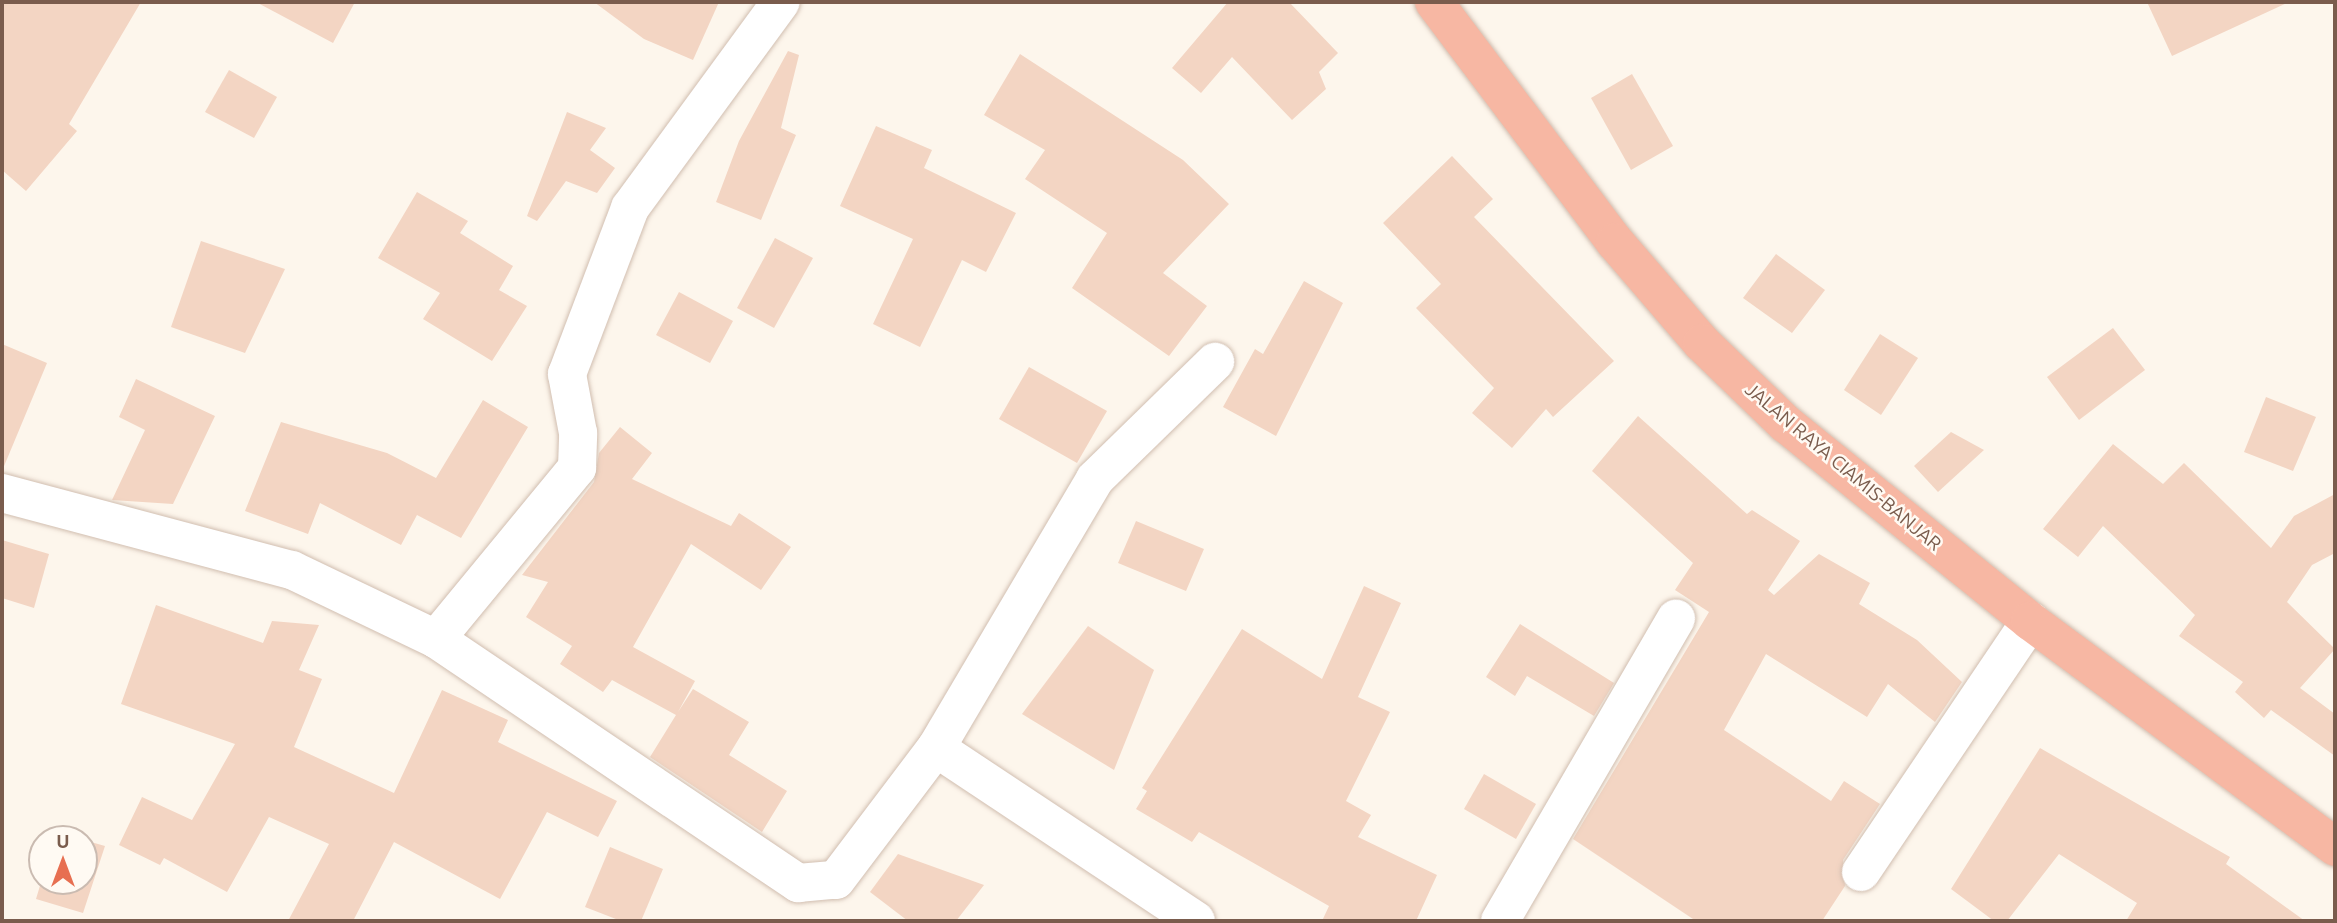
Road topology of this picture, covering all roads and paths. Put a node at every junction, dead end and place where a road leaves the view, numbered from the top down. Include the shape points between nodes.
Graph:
1 (781, 2) edge
2 (1434, 2) edge
3 (1215, 362) dead end
4 (2, 493) edge
5 (1676, 619) dead end
6 (2030, 621) junction
7 (436, 639) junction
8 (936, 748) junction
9 (2335, 847) edge
10 (1861, 872) dead end
11 (1196, 921) edge
12 (1500, 921) edge

1 - 7 street via 631,208 567,374 578,433 577,468
2 - 6 highway, JALAN RAYA CIAMIS-BANJAR via 1615,242 1702,343 1786,424
3 - 8 street via 1096,479
4 - 7 street via 292,570
5 - 12 street
6 - 9 highway, JALAN RAYA CIAMIS-BANJAR
6 - 10 street
7 - 8 street via 798,883 836,880
8 - 11 street

